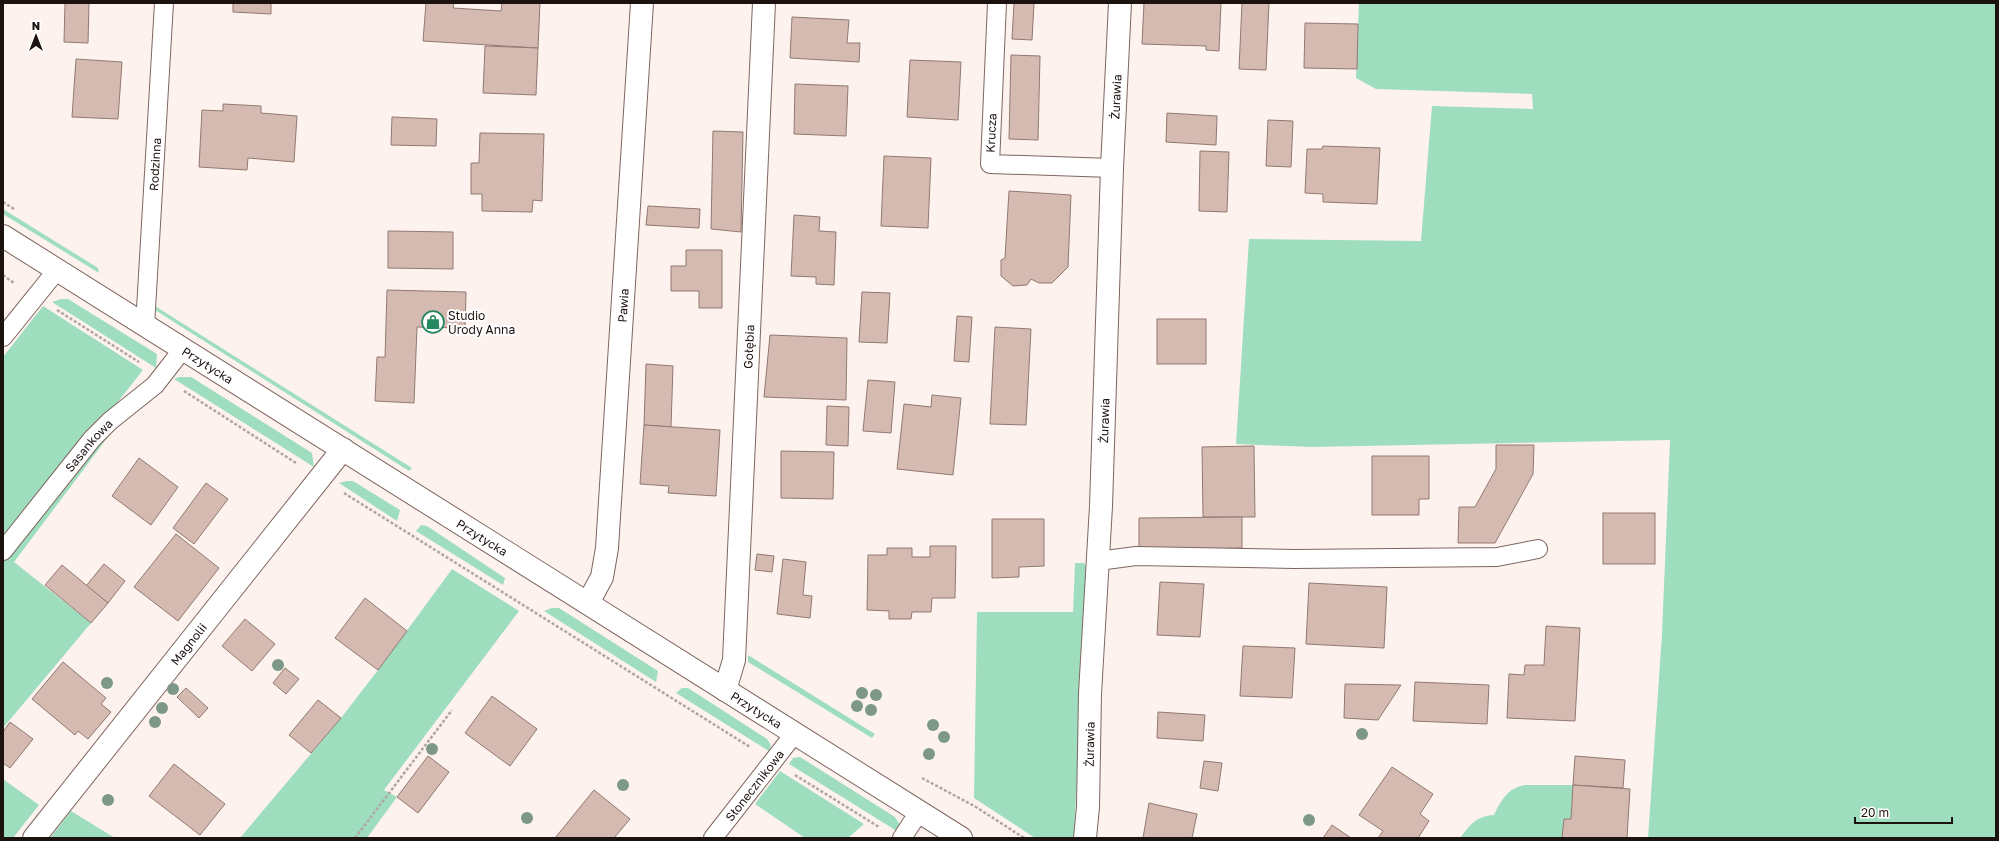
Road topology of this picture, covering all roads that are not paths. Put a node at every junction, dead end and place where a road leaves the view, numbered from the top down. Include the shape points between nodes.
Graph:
1 (164, 3) edge
2 (642, 3) edge
3 (764, 3) edge
4 (997, 3) edge
5 (1120, 3) edge
6 (1112, 168) junction
7 (3, 236) edge
8 (57, 270) junction
9 (145, 326) junction
10 (3, 337) edge
11 (183, 349) junction
12 (343, 449) junction
13 (1538, 549) dead end
14 (3, 551) edge
15 (1098, 561) junction
16 (588, 603) junction
17 (726, 690) junction
18 (795, 733) junction
19 (920, 812) junction
20 (34, 838) edge
21 (713, 838) edge
22 (902, 838) edge
23 (961, 838) edge
24 (1085, 838) edge

1 - 9 lane, Rodzinna
2 - 16 street, Pawia via 608,548 602,577
3 - 17 street, Gołębia via 734,660
4 - 6 lane, Krucza via 990,164
5 - 6 street, Żurawia
6 - 15 street, Żurawia
7 - 8 street, Przytycka
8 - 9 street, Przytycka
8 - 10 lane
9 - 11 street, Przytycka
11 - 12 street, Przytycka
11 - 14 lane, Sasankowa via 155,385 92,439
12 - 16 street, Przytycka
12 - 20 street, Magnolii
13 - 15 lane via 1497,557 1294,559 1136,556
15 - 24 street, Żurawia
16 - 17 street, Przytycka
17 - 18 street, Przytycka
18 - 19 street, Przytycka
18 - 21 lane, Słonecznikowa
19 - 22 lane
19 - 23 street, Przytycka

